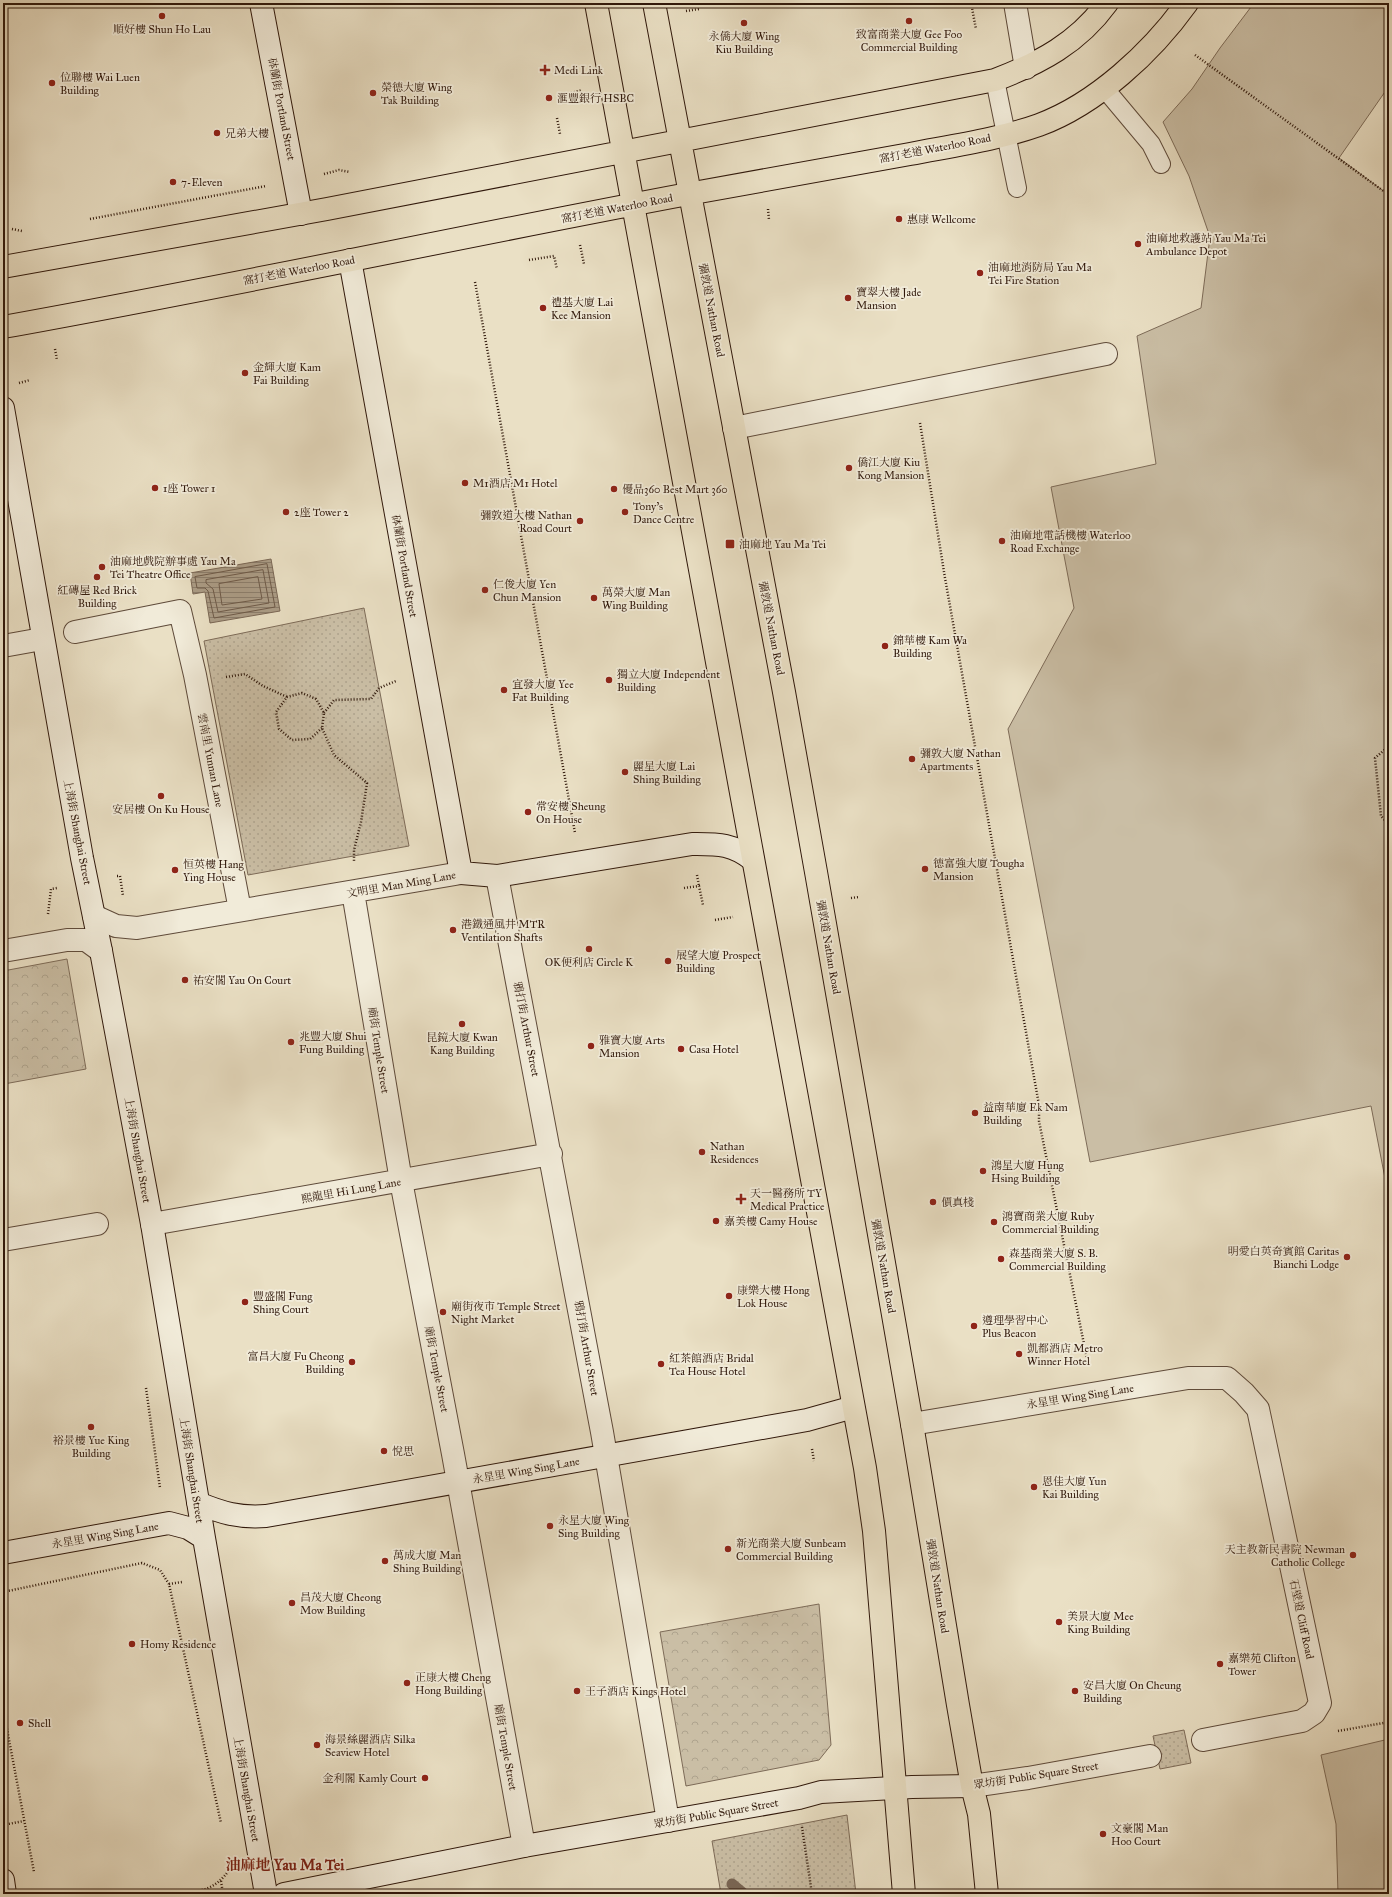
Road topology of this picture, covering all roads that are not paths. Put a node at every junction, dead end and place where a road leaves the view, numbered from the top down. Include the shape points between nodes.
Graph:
1 (261, 3) edge
2 (596, 3) edge
3 (654, 3) edge
4 (1015, 3) edge
5 (1107, 3) edge
6 (1187, 3) edge
7 (1026, 68) junction
8 (995, 80) junction
9 (1105, 89) junction
10 (1007, 134) junction
11 (680, 141) junction
12 (624, 152) junction
13 (1160, 164) dead end
14 (1017, 188) dead end
15 (690, 194) junction
16 (633, 204) junction
17 (301, 214) junction
18 (350, 260) junction
19 (3, 267) edge
20 (3, 327) edge
21 (1106, 354) dead end
22 (3, 408) edge
23 (734, 428) junction
24 (75, 632) dead end
25 (42, 639) junction
26 (3, 646) edge
27 (753, 860) junction
28 (460, 873) junction
29 (497, 876) junction
30 (353, 892) junction
31 (240, 910) junction
32 (94, 916) junction
33 (3, 951) edge
34 (102, 951) junction
35 (551, 1154) junction
36 (401, 1181) junction
37 (96, 1224) dead end
38 (152, 1224) junction
39 (3, 1240) edge
40 (1244, 1393) joint
41 (853, 1405) junction
42 (912, 1424) junction
43 (607, 1457) junction
44 (458, 1482) junction
45 (198, 1503) junction
46 (204, 1538) junction
47 (3, 1553) edge
48 (1203, 1740) dead end
49 (1150, 1756) dead end
50 (972, 1786) junction
51 (896, 1788) junction
52 (668, 1821) junction
53 (524, 1846) junction
54 (3, 1880) edge
55 (5, 1894) edge
56 (266, 1894) edge
57 (284, 1894) edge
58 (904, 1894) edge
59 (987, 1894) edge

1 - 17 street, 砵蘭街 Portland Street
2 - 12 main road
3 - 11 main road, 彌敦道 Nathan Road
4 - 7 street
5 - 7 main road via 1086,28 1060,49
6 - 9 main road, 窩打老道 Waterloo Road via 1175,20
7 - 8 main road
8 - 10 lane
8 - 11 main road
9 - 10 main road, 窩打老道 Waterloo Road via 1071,110 1039,125
9 - 13 lane via 1151,144
10 - 14 lane
10 - 15 main road, 窩打老道 Waterloo Road
11 - 12 main road
11 - 15 main road, 彌敦道 Nathan Road
12 - 16 main road
12 - 17 main road
15 - 16 main road, 窩打老道 Waterloo Road
15 - 23 main road, 彌敦道 Nathan Road
16 - 18 main road, 窩打老道 Waterloo Road
16 - 27 main road
17 - 19 main road
18 - 20 main road, 窩打老道 Waterloo Road
18 - 28 street, 砵蘭街 Portland Street
21 - 23 street
22 - 25 street, 上海街 Shanghai Street
23 - 42 main road, 彌敦道 Nathan Road via 787,708
24 - 31 street, 雲南里 Yunnan Lane via 180,611 195,675
25 - 26 street
25 - 32 street, 上海街 Shanghai Street
27 - 29 street, 文明里 Man Ming Lane via 730,847 714,843 692,844
27 - 41 main road
28 - 29 street, 文明里 Man Ming Lane
28 - 30 street, 文明里 Man Ming Lane
29 - 35 street, 鴉打街 Arthur Street
30 - 31 street, 文明里 Man Ming Lane
30 - 36 street, 廟街 Temple Street
31 - 32 street, 文明里 Man Ming Lane via 137,928 116,926
32 - 34 street, 上海街 Shanghai Street
33 - 34 street via 67,940 86,940
34 - 38 street, 上海街 Shanghai Street
35 - 36 street, 熙龍里 Hi Lung Lane
35 - 43 street, 鴉打街 Arthur Street
36 - 38 street, 熙龍里 Hi Lung Lane
36 - 44 street, 廟街 Temple Street
37 - 39 street
38 - 45 street, 上海街 Shanghai Street
40 - 42 street, 永星里 Wing Sing Lane via 1227,1378 1188,1378
40 - 48 street, 石壁道 Cliff Road via 1258,1409 1320,1703 1314,1713 1302,1720
41 - 43 street, 永星里 Wing Sing Lane via 807,1420
41 - 51 main road via 874,1531
42 - 50 main road, 彌敦道 Nathan Road
43 - 44 street, 永星里 Wing Sing Lane
43 - 52 street, 鴉打街 Arthur Street
44 - 45 street, 永星里 Wing Sing Lane via 266,1516 246,1517 222,1513
44 - 53 street, 廟街 Temple Street
45 - 46 street, 上海街 Shanghai Street
46 - 47 street, 永星里 Wing Sing Lane via 188,1528 169,1523
46 - 56 street, 上海街 Shanghai Street
49 - 50 street, 眾坊街 Public Square Street
50 - 51 street, 眾坊街 Public Square Street
50 - 59 main road, 彌敦道 Nathan Road via 981,1830
51 - 52 street, 眾坊街 Public Square Street via 821,1792
51 - 58 main road
52 - 53 street, 眾坊街 Public Square Street
53 - 57 street, 眾坊街 Public Square Street
54 - 55 street

